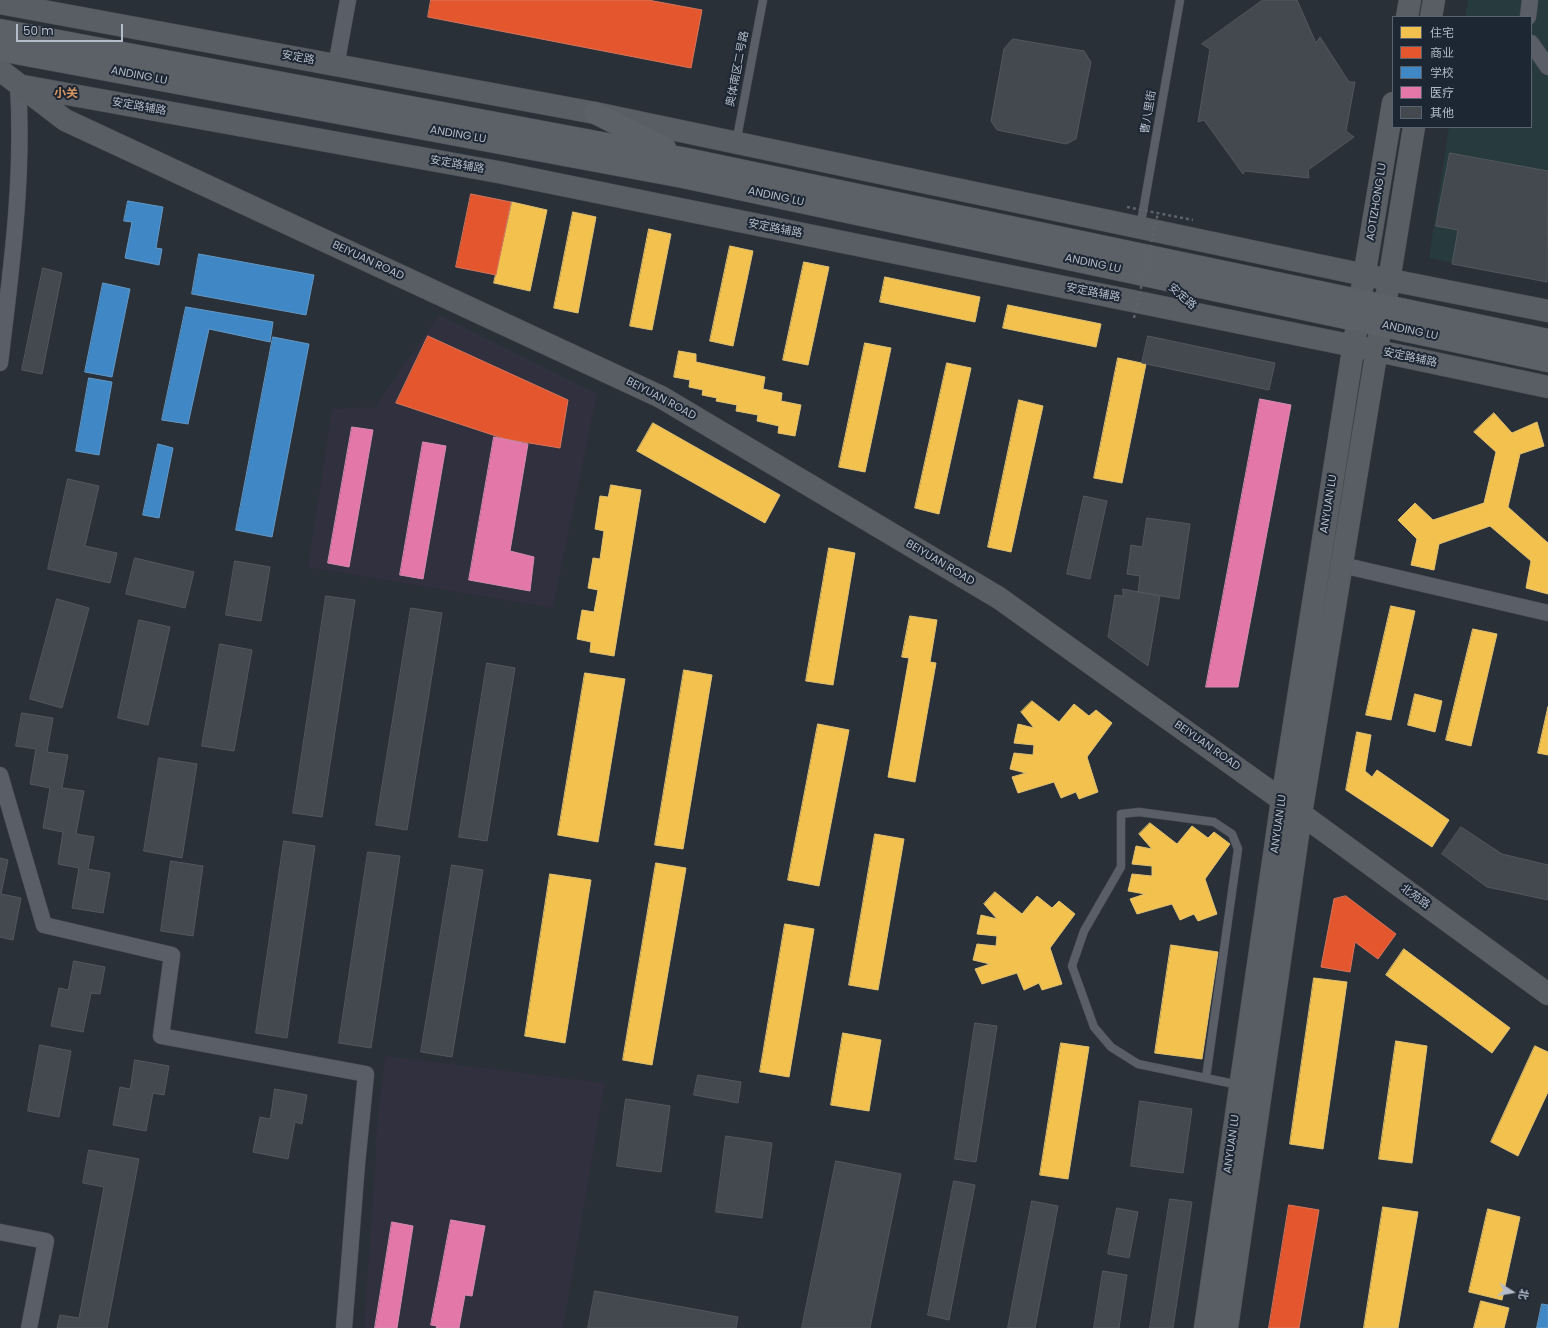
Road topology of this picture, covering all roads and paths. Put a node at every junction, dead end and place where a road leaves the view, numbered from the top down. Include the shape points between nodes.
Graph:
1 (348, 0) edge
2 (763, 0) edge
3 (1180, 0) edge
4 (1410, 0) edge
5 (1434, 0) edge
6 (1530, 0) edge
7 (0, 3) edge
8 (1407, 16) edge
9 (1431, 16) edge
10 (1528, 16) edge
11 (0, 30) edge
12 (1532, 44) edge
13 (0, 50) edge
14 (336, 66) junction
15 (1548, 67) edge
16 (0, 70) edge
17 (9, 83) edge
18 (1392, 109) edge
19 (595, 113) junction
20 (1414, 128) edge
21 (736, 143) junction
22 (687, 160) junction
23 (1127, 207) dead end
24 (1158, 213) junction
25 (1193, 220) dead end
26 (1140, 228) junction
27 (1365, 275) junction
28 (1160, 278) junction
29 (1389, 279) junction
30 (1359, 311) junction
31 (1548, 312) edge
32 (1204, 315) junction
33 (1383, 316) junction
34 (1134, 318) dead end
35 (1548, 340) edge
36 (1354, 346) junction
37 (1377, 351) junction
38 (1548, 361) edge
39 (0, 364) edge
40 (1548, 387) edge
41 (1342, 565) junction
42 (1548, 613) edge
43 (0, 775) edge
44 (1282, 800) junction
45 (1301, 814) junction
46 (1548, 994) edge
47 (1206, 1078) junction
48 (1241, 1085) junction
49 (0, 1232) edge
50 (29, 1328) edge
51 (344, 1328) edge
52 (1205, 1328) edge
53 (1227, 1328) edge

1 - 14 street
2 - 21 lane, 奥体南区二号路
3 - 26 lane, 曹八里街
4 - 8 street
5 - 9 street
6 - 10 street
7 - 14 street, 安定路
11 - 22 main road, ANDING LU
12 - 15 street
13 - 28 main road, ANDING LU via 683,177
14 - 19 street, 安定路
16 - 17 street, BEIYUAN ROAD
17 - 32 street, 安定路辅路 via 498,172
17 - 39 street via 21,127 13,254
17 - 44 street, BEIYUAN ROAD via 65,120 661,397 999,598
18 - 27 street, AOTIZHONG LU
19 - 21 street
19 - 22 main road
20 - 29 street
21 - 26 street
22 - 30 main road, ANDING LU
23 - 24 path, bridge
24 - 25 path, bridge
24 - 34 path, bridge
26 - 27 street
27 - 29 street
27 - 30 street, AOTIZHONG LU
28 - 30 main road, ANDING LU
28 - 32 street, 安定路
29 - 31 street
29 - 33 street
30 - 33 main road, ANDING LU
30 - 36 street, ANYUAN LU
32 - 36 street, 安定路辅路
33 - 35 main road, ANDING LU
33 - 37 street, ANYUAN LU
33 - 38 main road, ANDING LU
36 - 37 street, 安定路辅路
36 - 44 street, ANYUAN LU
37 - 40 street, 安定路辅路
37 - 41 street, ANYUAN LU
41 - 42 street
41 - 45 street, ANYUAN LU
43 - 51 street via 44,926 172,955 161,1036 366,1074
44 - 45 street, 北苑路
44 - 48 street, ANYUAN LU
45 - 46 street, 北苑路
45 - 53 street, ANYUAN LU
47 - 47 lane via 1238,849 1232,834 1214,822 1139,812 1121,814 1121,867 1084,931 1072,966 1094,1026 1111,1047 1138,1064
47 - 48 lane
48 - 52 street, ANYUAN LU
49 - 50 street via 46,1241

